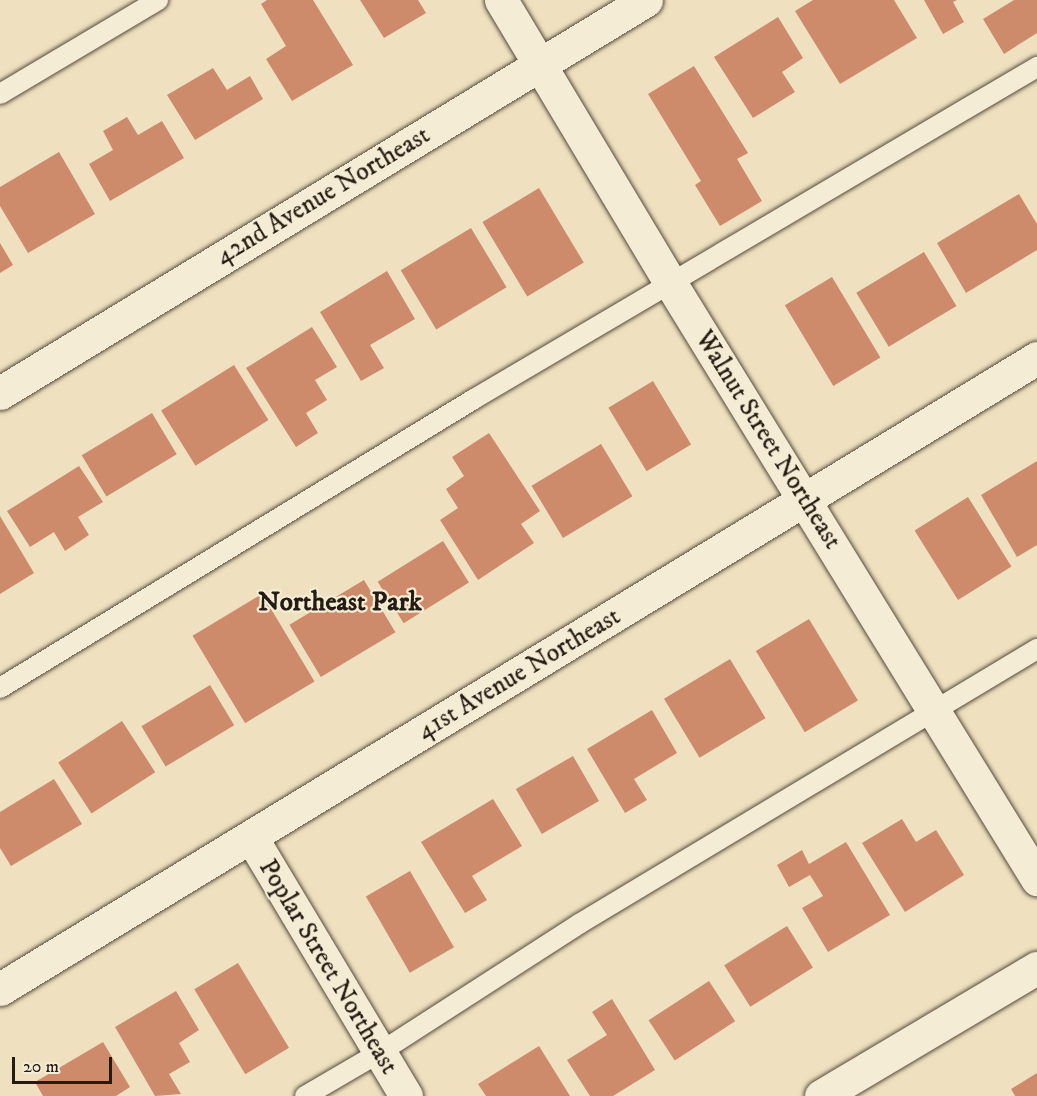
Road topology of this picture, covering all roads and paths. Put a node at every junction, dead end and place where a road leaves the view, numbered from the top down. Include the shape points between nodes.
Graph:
1 (158, 0) edge
2 (501, 0) edge
3 (646, 0) edge
4 (540, 64) junction
5 (1037, 67) edge
6 (0, 94) edge
7 (671, 284) junction
8 (1037, 358) edge
9 (0, 393) edge
10 (804, 499) junction
11 (1037, 649) edge
12 (0, 688) edge
13 (936, 711) junction
14 (251, 837) junction
15 (1037, 879) edge
16 (1037, 968) edge
17 (0, 989) edge
18 (380, 1053) junction
19 (305, 1096) edge
20 (405, 1096) edge
21 (821, 1096) edge

1 - 6 lane
2 - 4 street, Walnut Street Northeast
3 - 4 street, 42nd Avenue Northeast
4 - 7 street, Walnut Street Northeast
4 - 9 street, 42nd Avenue Northeast
5 - 7 lane
7 - 10 street, Walnut Street Northeast
7 - 12 lane via 474,399
8 - 10 street, 41st Avenue Northeast
10 - 13 street, Walnut Street Northeast
10 - 14 street, 41st Avenue Northeast
11 - 13 lane
13 - 15 street, Walnut Street Northeast
13 - 18 lane via 579,924
14 - 17 street, 41st Avenue Northeast
14 - 18 street, Poplar Street Northeast
16 - 21 street
18 - 19 lane
18 - 20 street, Poplar Street Northeast

